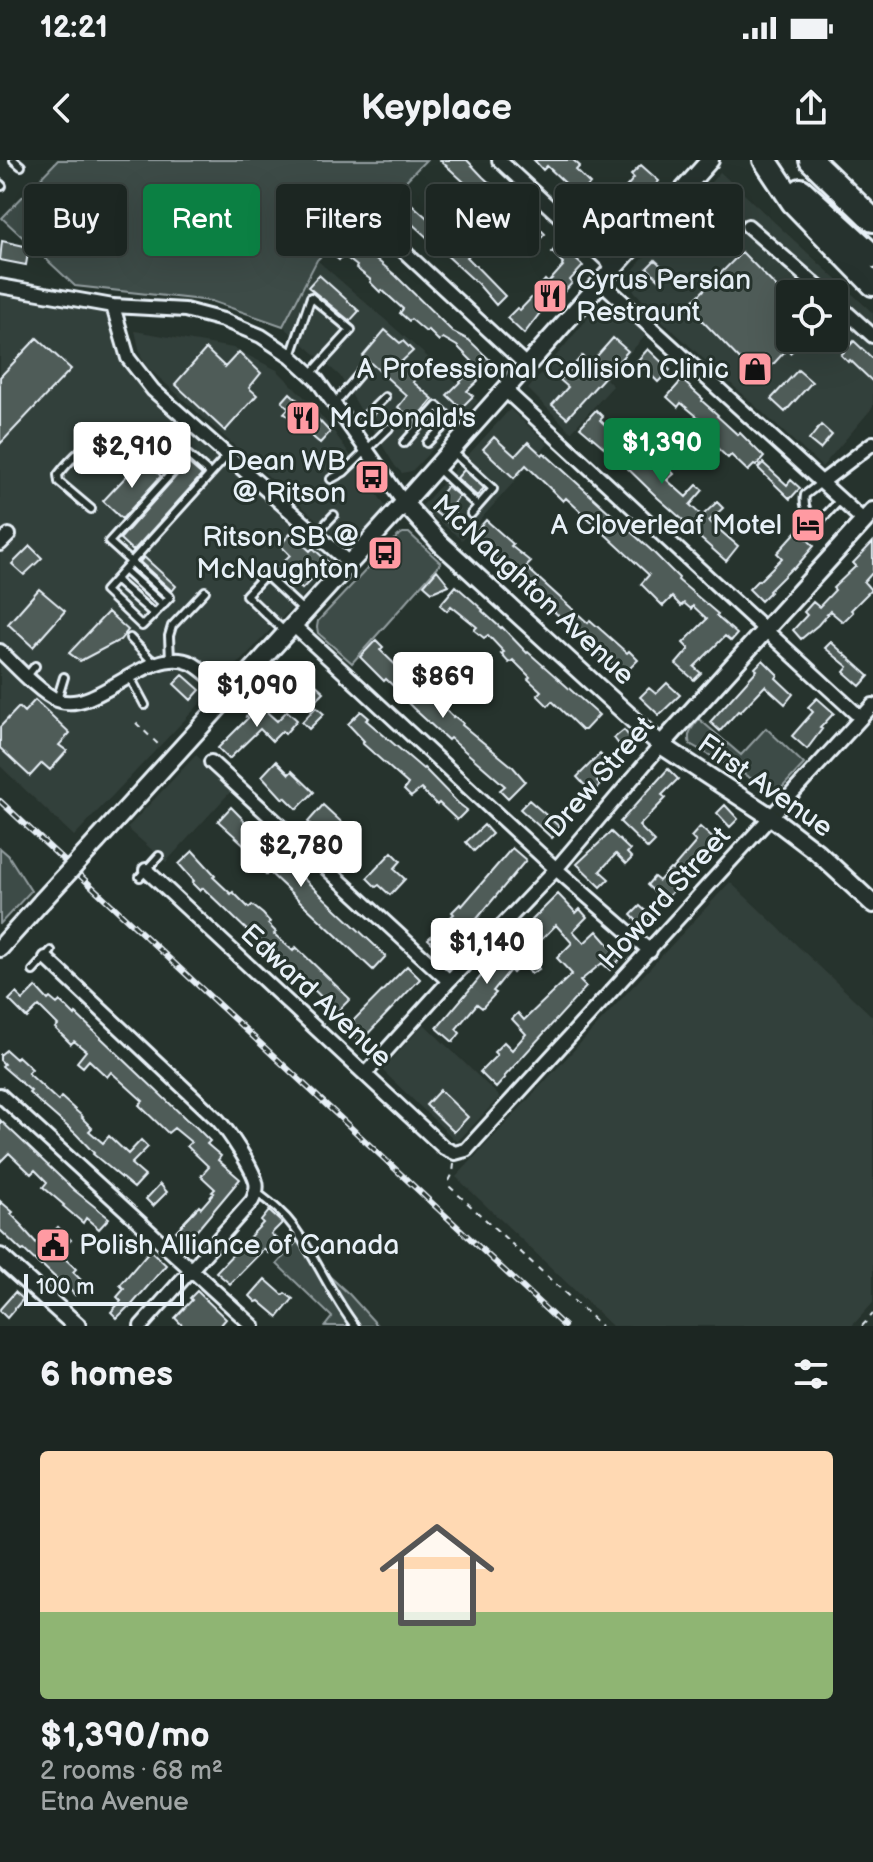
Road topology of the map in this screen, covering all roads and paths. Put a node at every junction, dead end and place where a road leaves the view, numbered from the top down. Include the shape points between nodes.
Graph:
1 (14, 160) edge
2 (499, 160) edge
3 (710, 160) edge
4 (766, 160) edge
5 (813, 160) edge
6 (21, 166) dead end
7 (873, 207) edge
8 (873, 220) edge
9 (748, 226) dead end
10 (409, 256) edge
11 (873, 256) edge
12 (614, 267) junction
13 (810, 280) edge
14 (601, 282) junction
15 (873, 284) edge
16 (0, 286) edge
17 (113, 306) junction
18 (848, 314) edge
19 (873, 336) edge
20 (291, 356) junction
21 (526, 365) junction
22 (362, 371) dead end
23 (311, 374) junction
24 (505, 390) junction
25 (385, 397) dead end
26 (335, 403) junction
27 (451, 419) junction
28 (188, 421) junction
29 (353, 428) junction
30 (389, 428) dead end
31 (466, 432) junction
32 (404, 443) dead end
33 (427, 443) dead end
34 (873, 443) edge
35 (366, 448) junction
36 (451, 450) junction
37 (227, 456) junction
38 (436, 467) junction
39 (210, 474) junction
40 (331, 479) dead end
41 (822, 482) junction
42 (841, 499) junction
43 (404, 503) junction
44 (478, 506) junction
45 (91, 509) dead end
46 (471, 514) dead end
47 (334, 515) dead end
48 (868, 516) edge
49 (316, 534) junction
50 (130, 563) junction
51 (349, 563) junction
52 (124, 570) junction
53 (115, 580) junction
54 (205, 591) dead end
55 (163, 605) junction
56 (305, 612) junction
57 (154, 614) junction
58 (765, 628) junction
59 (289, 629) junction
60 (130, 638) dead end
61 (0, 651) edge
62 (170, 660) junction
63 (155, 664) junction
64 (64, 677) dead end
65 (130, 677) junction
66 (229, 695) junction
67 (57, 700) junction
68 (145, 705) dead end
69 (873, 705) edge
70 (861, 718) junction
71 (136, 723) dead end
72 (661, 745) junction
73 (162, 748) dead end
74 (210, 763) dead end
75 (771, 817) junction
76 (159, 856) dead end
77 (556, 869) junction
78 (143, 874) joint
79 (873, 904) edge
80 (0, 948) edge
81 (650, 951) junction
82 (48, 954) joint
83 (33, 971) dead end
84 (449, 981) junction
85 (365, 1074) junction
86 (0, 1095) edge
87 (455, 1156) junction
88 (256, 1192) junction
89 (0, 1257) edge
90 (191, 1271) junction
91 (873, 1314) edge
92 (77, 1326) edge
93 (141, 1326) edge
94 (253, 1326) edge
95 (355, 1326) edge
96 (601, 1326) edge
97 (862, 1326) edge

1 - 6 lane
2 - 12 street
3 - 12 main road
4 - 11 highway
4 - 15 highway via 793,202
5 - 7 highway
5 - 8 highway
9 - 13 street
10 - 21 street
12 - 14 main road
14 - 21 main road
14 - 41 street
16 - 17 street
17 - 20 street via 185,310 223,320
17 - 28 street via 128,358
18 - 19 street
20 - 23 street
20 - 23 lane via 311,297 351,330
21 - 24 main road
22 - 26 lane
23 - 26 street
24 - 31 main road
24 - 58 street
25 - 29 lane
26 - 29 street
27 - 31 lane
27 - 32 lane via 437,406
27 - 33 lane
28 - 37 street
28 - 45 lane via 169,439 154,442 101,438 70,460 58,475 59,482
29 - 35 street
30 - 35 lane
31 - 36 main road
34 - 41 street
35 - 40 lane
35 - 43 street
36 - 38 main road
36 - 44 lane via 493,489
37 - 39 lane
37 - 49 street
38 - 43 main road
38 - 44 lane
39 - 50 lane
39 - 50 lane via 188,455 109,542
41 - 42 street
41 - 42 lane via 803,501 813,519 823,518
42 - 48 street
43 - 51 main road
43 - 72 main road, McNaughton Avenue
44 - 46 lane
47 - 49 lane
48 - 58 main road, Drew Street
49 - 51 street
50 - 52 lane
50 - 55 lane via 170,597
51 - 56 main road
52 - 53 lane
52 - 55 lane
53 - 57 lane
53 - 57 lane via 105,591 142,626
54 - 62 lane via 172,626
55 - 57 lane
56 - 59 main road
56 - 59 lane via 265,575 246,595
58 - 70 street
58 - 72 main road, Drew Street
59 - 66 main road
59 - 77 street
60 - 63 lane
61 - 67 street via 31,671 45,693
62 - 63 street
62 - 66 street via 194,664
63 - 65 street
64 - 67 lane
65 - 67 street via 85,700
65 - 68 lane
66 - 80 main road, bridge
69 - 70 street, Howard Street
70 - 75 street, Howard Street
71 - 73 path
72 - 75 main road, First Avenue
72 - 77 street, Drew Street
74 - 84 street
75 - 79 main road, First Avenue
75 - 81 street, Howard Street
76 - 78 lane
77 - 81 street
77 - 84 street, Drew Street
78 - 85 street, Edward Avenue
81 - 87 street, Howard Street
82 - 83 lane
82 - 88 street via 229,1132 256,1181
84 - 85 street, Drew Street
85 - 87 street, Edward Avenue
86 - 90 street
87 - 96 path via 450,1187
88 - 90 street
88 - 95 lane via 292,1225
89 - 92 main road
90 - 93 street
90 - 94 street
91 - 97 path

